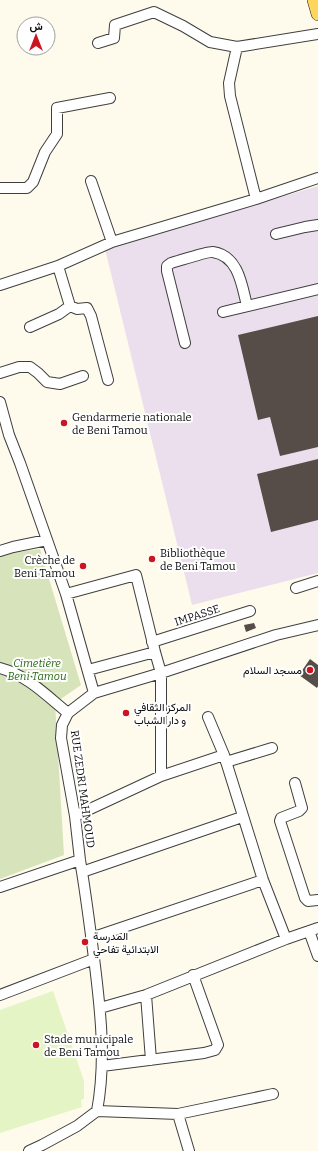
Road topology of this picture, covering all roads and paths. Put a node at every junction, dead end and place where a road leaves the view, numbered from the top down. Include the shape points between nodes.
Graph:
1 (314, 0) edge
2 (318, 14) edge
3 (318, 34) edge
4 (98, 43) dead end
5 (237, 47) junction
6 (110, 98) dead end
7 (318, 178) edge
8 (91, 181) dead end
9 (0, 188) edge
10 (256, 200) junction
11 (318, 225) edge
12 (276, 234) dead end
13 (112, 242) junction
14 (58, 266) junction
15 (0, 285) edge
16 (318, 289) edge
17 (70, 306) junction
18 (247, 306) junction
19 (223, 312) dead end
20 (30, 327) dead end
21 (185, 344) dead end
22 (0, 373) edge
23 (83, 376) dead end
24 (108, 380) dead end
25 (0, 402) edge
26 (2, 417) edge
27 (47, 540) junction
28 (0, 551) edge
29 (318, 581) edge
30 (296, 588) dead end
31 (66, 594) junction
32 (250, 611) dead end
33 (317, 627) edge
34 (153, 647) junction
35 (0, 668) edge
36 (88, 670) junction
37 (161, 673) junction
38 (94, 693) junction
39 (68, 713) junction
40 (208, 717) dead end
41 (272, 748) dead end
42 (225, 759) junction
43 (161, 776) junction
44 (295, 783) dead end
45 (75, 816) junction
46 (242, 817) junction
47 (80, 860) junction
48 (82, 872) junction
49 (263, 880) junction
50 (0, 887) edge
51 (318, 900) edge
52 (313, 929) edge
53 (91, 938) junction
54 (286, 939) junction
55 (318, 956) edge
56 (94, 959) junction
57 (193, 975) junction
58 (0, 995) edge
59 (146, 995) junction
60 (100, 1008) junction
61 (151, 1060) junction
62 (102, 1066) junction
63 (273, 1094) dead end
64 (97, 1112) junction
65 (178, 1114) junction
66 (43, 1148) edge
67 (29, 1151) edge
68 (189, 1151) edge

1 - 2 main road
3 - 5 street
4 - 5 street via 114,38 115,25 154,12 210,42
5 - 10 street via 229,84 230,96
6 - 9 street via 57,108 57,134 45,152 33,182 28,188
7 - 10 street
8 - 13 street
10 - 13 street
11 - 12 street
13 - 14 street
14 - 15 street
14 - 17 street
16 - 18 street
17 - 20 street
17 - 24 street via 77,309 87,308
18 - 19 street
18 - 21 street via 236,267 225,257 212,252 171,263 167,266 167,271
22 - 23 street via 19,367 30,367 47,382 60,384
25 - 26 street
26 - 27 street
27 - 28 street
27 - 31 street
29 - 30 street
31 - 34 street via 136,575
31 - 36 street
32 - 34 street, IMPASSE
33 - 37 street via 276,635
34 - 36 street, IMPASSE
34 - 37 street
35 - 39 street via 20,676
36 - 38 street
37 - 38 street
37 - 43 street
38 - 39 street
39 - 45 street, RUE ZEDRI MAHMOUD via 62,725 61,738
40 - 42 street
41 - 42 street
42 - 43 street
42 - 46 street
43 - 45 street
44 - 51 street via 302,808 280,820 305,898 308,901
45 - 47 street, RUE ZEDRI MAHMOUD
46 - 48 street
46 - 49 street
47 - 48 street, RUE ZEDRI MAHMOUD
47 - 50 street
48 - 53 street, RUE ZEDRI MAHMOUD
49 - 53 street
49 - 54 street
52 - 54 street
52 - 55 street
53 - 56 street, RUE ZEDRI MAHMOUD
54 - 57 street
56 - 58 street
56 - 60 street, RUE ZEDRI MAHMOUD
57 - 59 street
57 - 61 street via 218,1045 215,1050 204,1053
59 - 60 street
59 - 61 street
60 - 62 street, RUE ZEDRI MAHMOUD
61 - 62 street
62 - 64 street, RUE ZEDRI MAHMOUD
63 - 65 street
64 - 65 street
64 - 66 street
65 - 68 street
66 - 67 street

